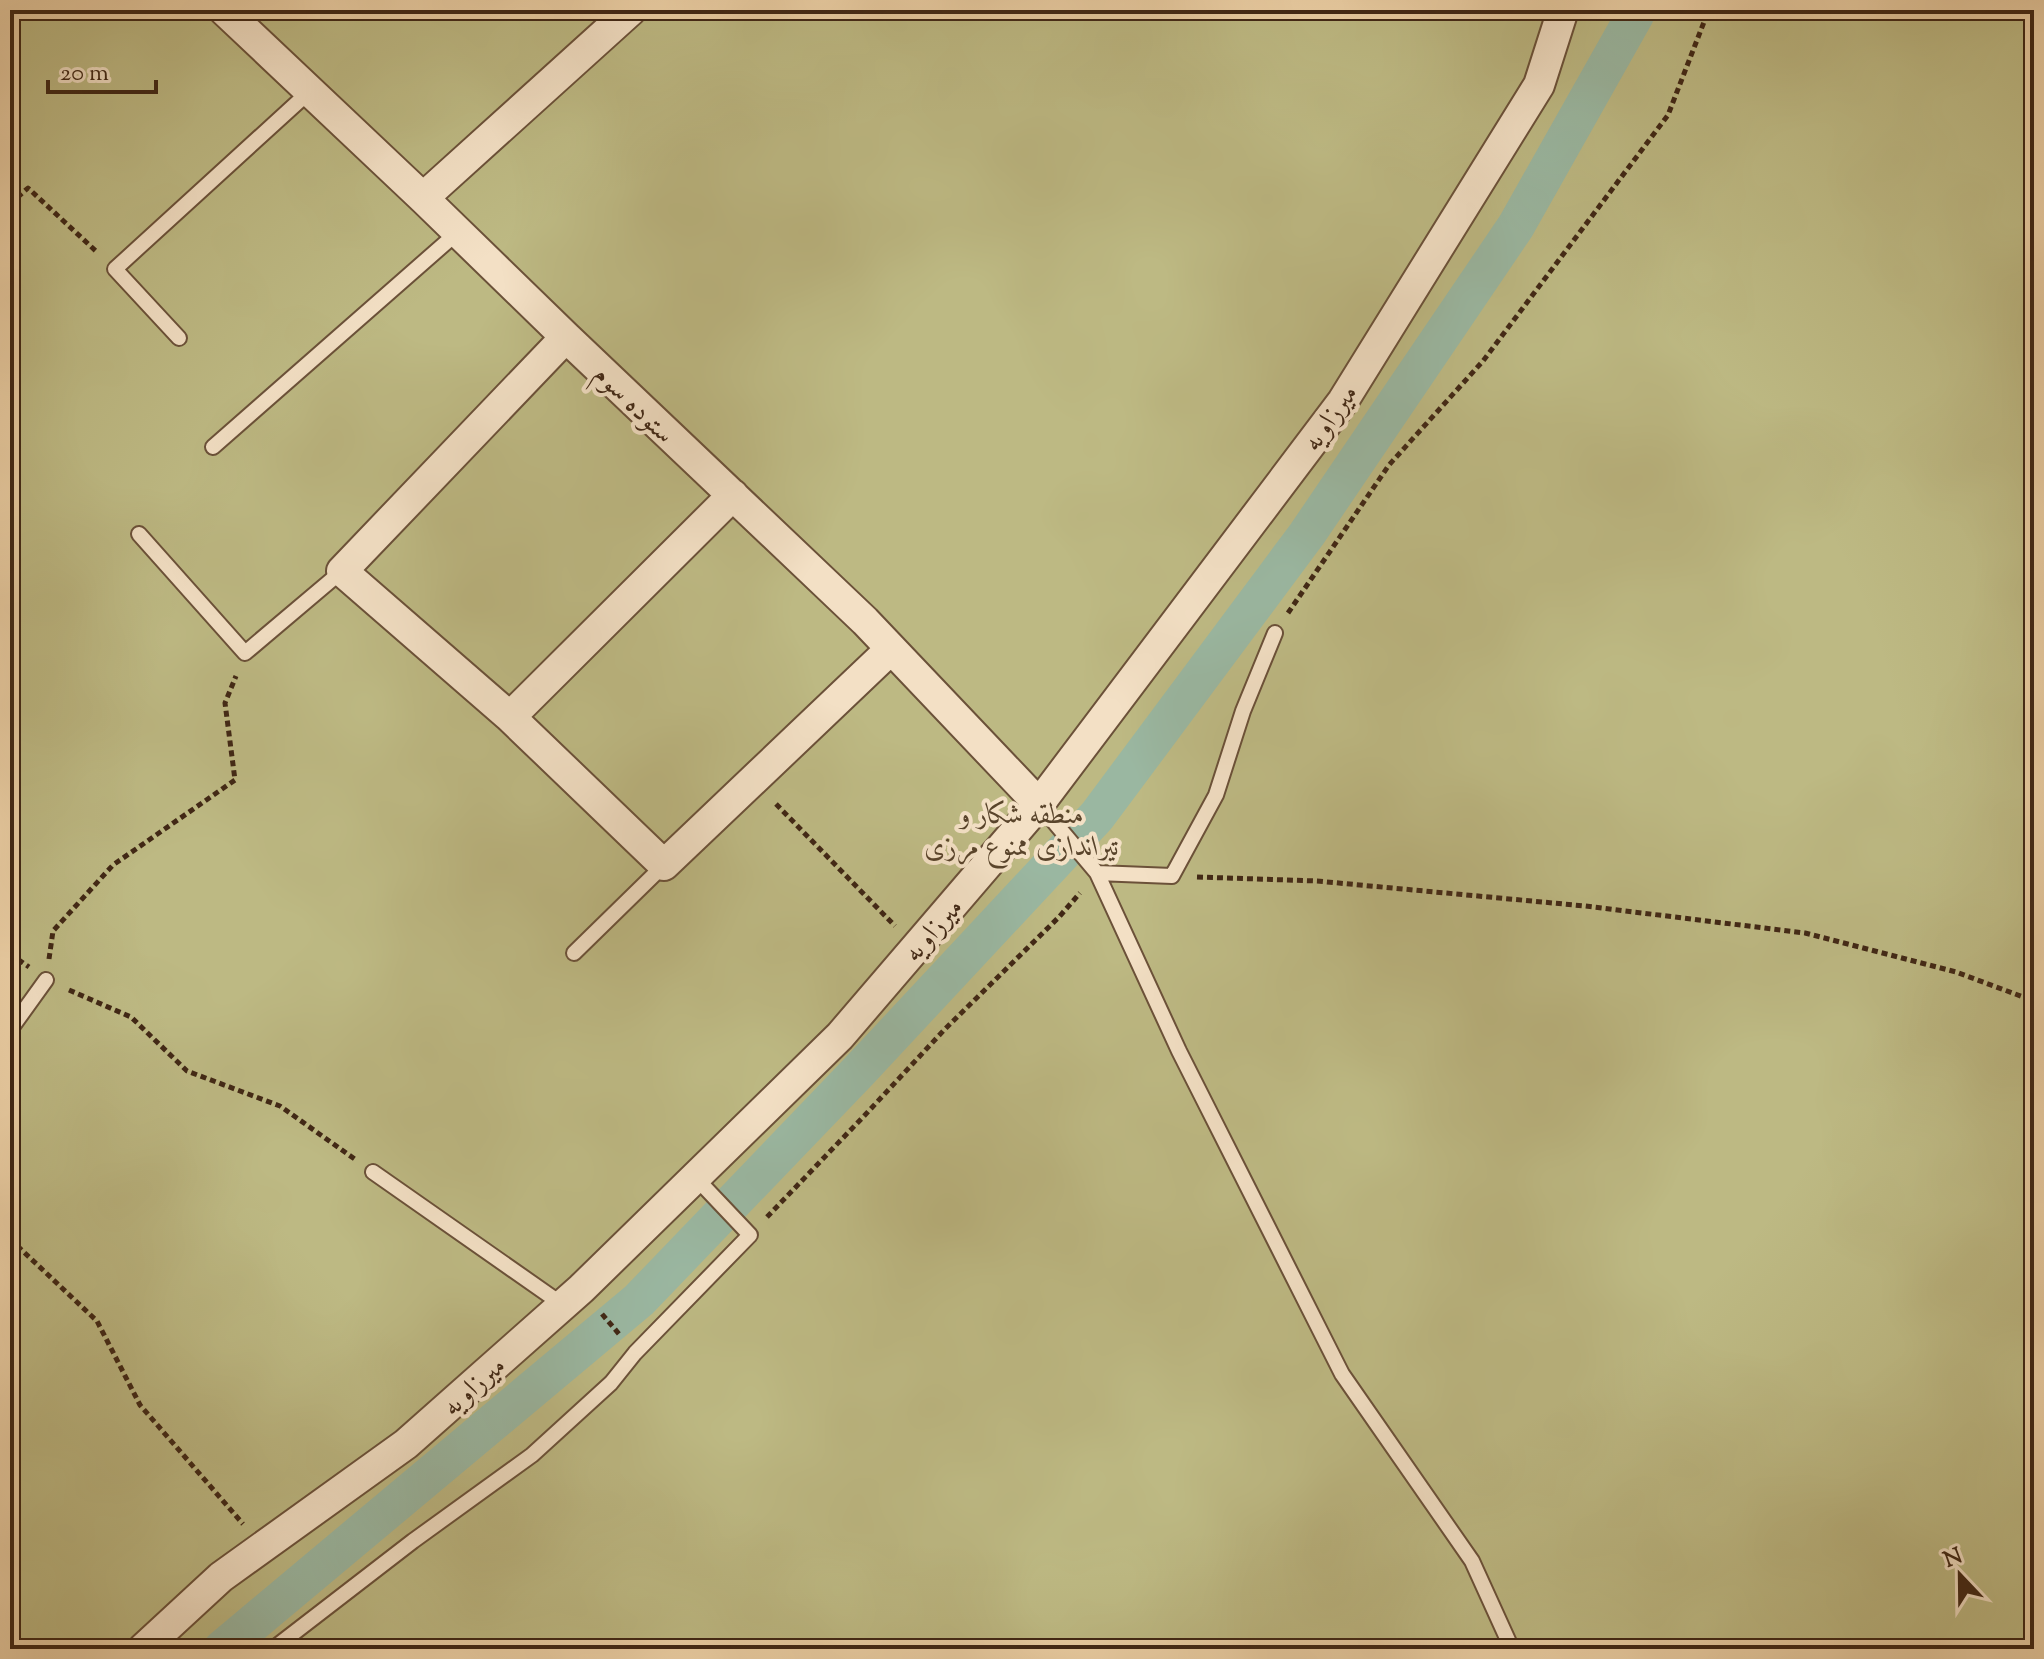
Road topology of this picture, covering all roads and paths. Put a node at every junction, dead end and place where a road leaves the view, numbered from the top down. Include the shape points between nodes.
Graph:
1 (224, 10) edge
2 (631, 10) edge
3 (1563, 10) edge
4 (1706, 10) edge
5 (310, 91) junction
6 (423, 198) junction
7 (10, 204) edge
8 (458, 232) junction
9 (115, 269) junction
10 (566, 337) junction
11 (179, 338) dead end
12 (213, 447) dead end
13 (733, 495) junction
14 (139, 534) dead end
15 (342, 571) junction
16 (1275, 633) joint
17 (891, 649) junction
18 (245, 653) junction
19 (510, 717) junction
20 (753, 780) junction
21 (1047, 814) junction
22 (664, 865) junction
23 (1097, 873) junction
24 (1172, 876) junction
25 (916, 948) junction
26 (574, 953) dead end
27 (46, 980) junction
28 (2034, 1001) edge
29 (10, 1030) edge
30 (373, 1172) joint
31 (701, 1183) junction
32 (750, 1235) junction
33 (10, 1239) edge
34 (563, 1305) junction
35 (594, 1305) dead end
36 (624, 1340) dead end
37 (263, 1547) junction
38 (143, 1649) edge
39 (273, 1649) edge
40 (1512, 1649) edge

1 - 5 street, ستوده سوم
2 - 6 street
3 - 21 street, میرزاویه via 1539,85 1343,401
4 - 16 path via 1668,115 1483,361 1389,465
5 - 6 street, ستوده سوم
5 - 9 lane
6 - 8 street, ستوده سوم
7 - 9 path via 28,188
8 - 10 street, ستوده سوم
8 - 12 lane
9 - 11 lane
10 - 13 street, ستوده سوم
10 - 15 street
13 - 17 street, ستوده سوم
13 - 19 street
14 - 18 lane
15 - 18 lane
15 - 19 street
16 - 24 lane via 1216,795
17 - 20 street
17 - 21 street, ستوده سوم
18 - 27 path via 225,703 235,780 113,865 53,931
19 - 22 street
20 - 22 street
20 - 25 path
21 - 23 lane
21 - 25 street, میرزاویه
22 - 26 lane
23 - 24 lane
23 - 32 path
23 - 40 lane via 1179,1051 1342,1374 1472,1561
24 - 28 path via 1333,883 1805,933 1956,972
25 - 31 street, میرزاویه
27 - 29 lane
27 - 30 path via 131,1017 187,1071 280,1106
30 - 34 lane
31 - 32 lane
31 - 34 street, میرزاویه
32 - 39 lane via 611,1383 532,1455
33 - 37 path via 97,1321 140,1405
34 - 37 street, میرزاویه via 406,1444
35 - 36 path
37 - 38 street, میرزاویه via 221,1577

